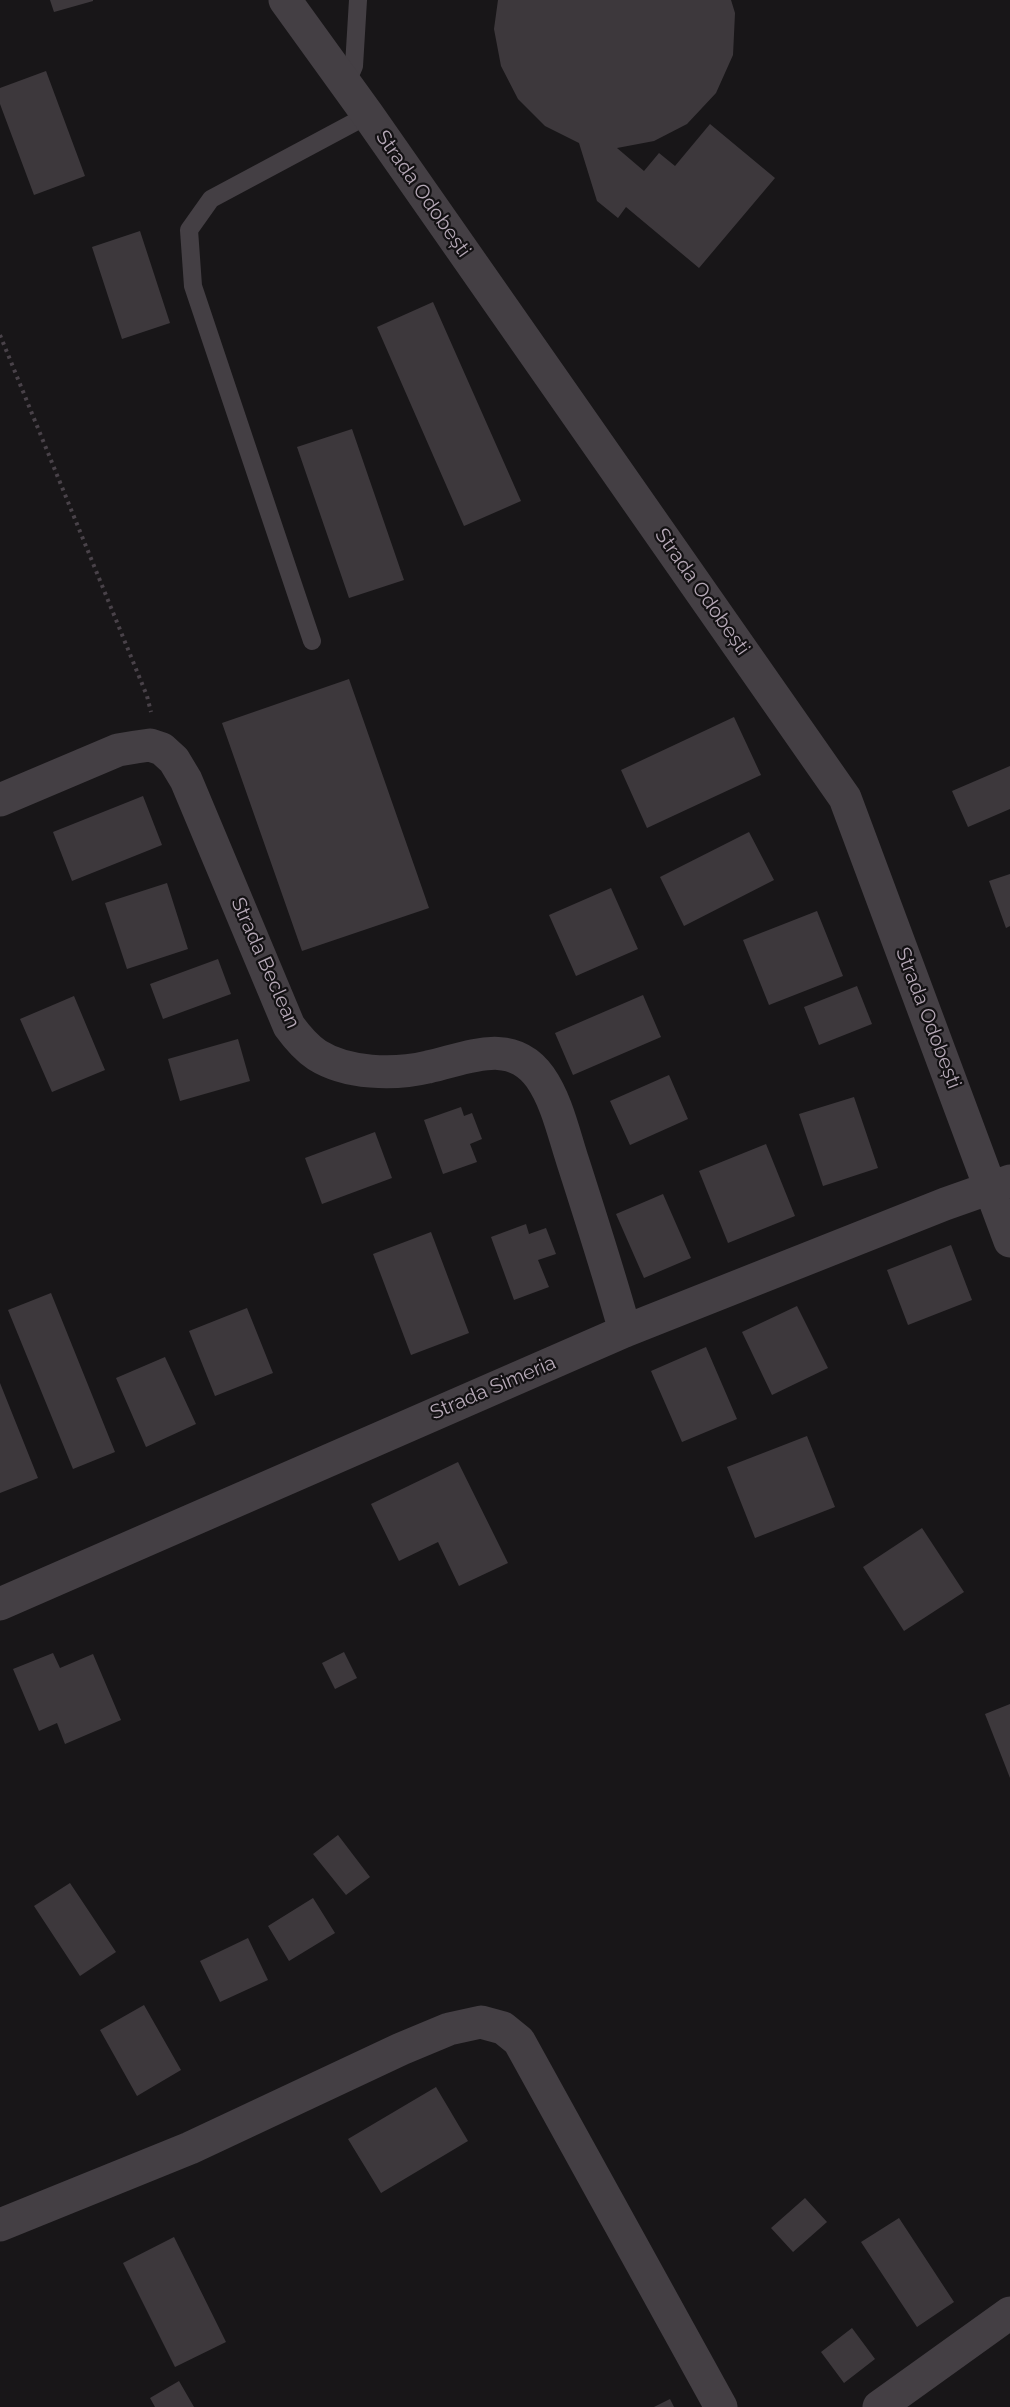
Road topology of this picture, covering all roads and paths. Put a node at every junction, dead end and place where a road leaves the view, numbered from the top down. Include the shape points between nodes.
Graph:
1 (285, 0) edge
2 (358, 0) edge
3 (342, 79) junction
4 (368, 115) junction
5 (0, 334) edge
6 (312, 641) dead end
7 (150, 745) junction
8 (0, 800) edge
9 (1001, 1185) edge
10 (1010, 1241) edge
11 (625, 1331) junction
12 (0, 1604) edge
13 (0, 2225) edge
14 (1010, 2313) edge
15 (721, 2407) edge
16 (879, 2407) edge

1 - 3 street, Strada Odobești
2 - 3 lane via 354,66
3 - 4 street, Strada Odobești
4 - 6 lane via 211,199 189,230 193,286
4 - 9 street, Strada Odobești via 846,798
5 - 7 path via 147,696 153,725
7 - 8 street via 118,750
7 - 11 street, Strada Beclean via 174,760 186,780 289,1026 302,1043 318,1056 337,1063 391,1072 427,1068 492,1052 511,1055 540,1076 568,1145
9 - 10 street, Strada Odobești
9 - 11 street, Strada Simeria
11 - 12 street, Strada Simeria
13 - 15 street via 190,2148 401,2049 449,2029 481,2022 503,2028 519,2041
14 - 16 street

